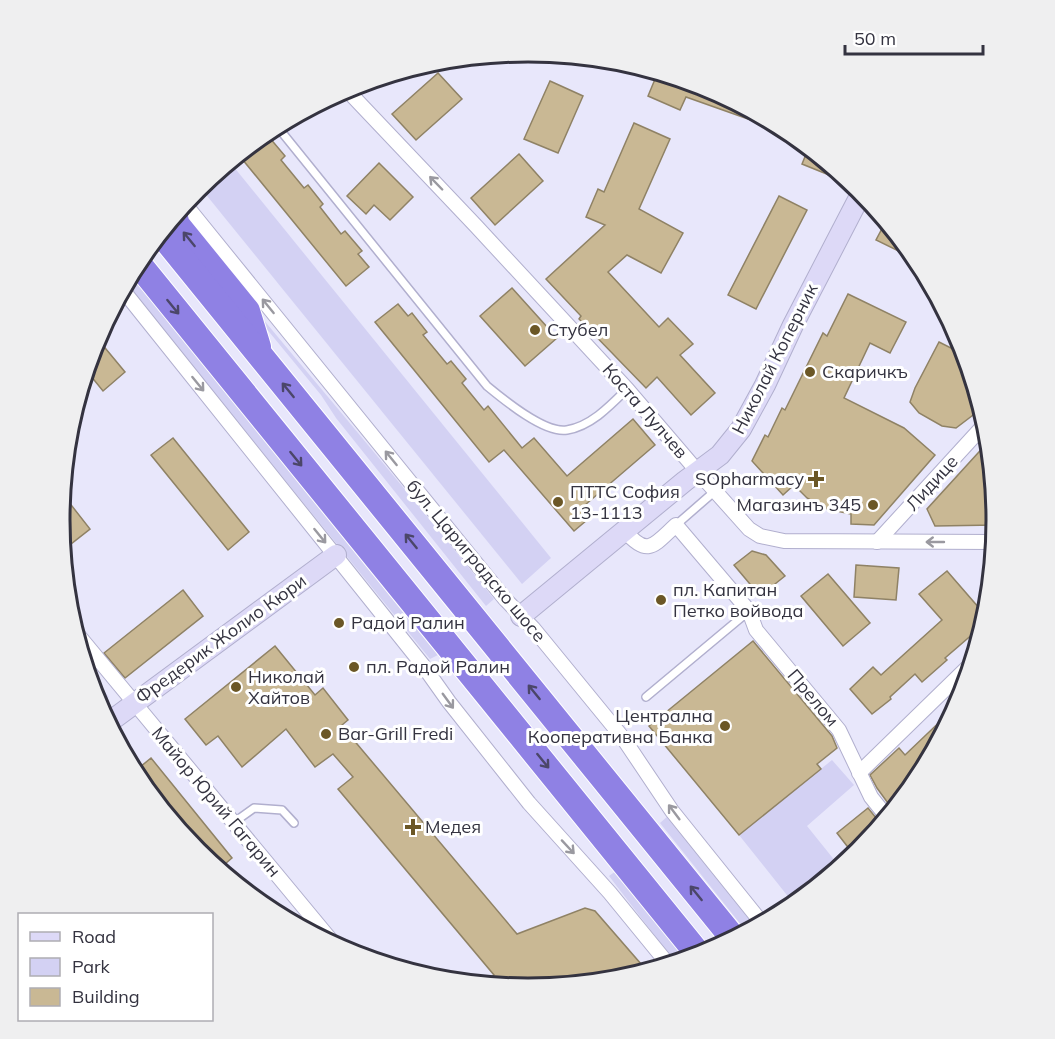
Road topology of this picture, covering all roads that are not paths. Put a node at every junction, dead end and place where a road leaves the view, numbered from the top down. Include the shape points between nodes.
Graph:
1 (352, 96) edge
2 (283, 133) edge
3 (857, 202) edge
4 (190, 211) edge
5 (177, 225) edge
6 (166, 239) edge
7 (144, 270) edge
8 (128, 296) edge
9 (262, 359) junction
10 (627, 389) junction
11 (977, 432) edge
12 (698, 472) junction
13 (715, 490) junction
14 (676, 525) junction
15 (625, 531) junction
16 (877, 542) junction
17 (985, 542) edge
18 (336, 555) junction
19 (749, 611) junction
20 (521, 616) junction
21 (88, 647) edge
22 (957, 677) edge
23 (646, 697) dead end
24 (134, 703) junction
25 (115, 718) edge
26 (859, 773) junction
27 (881, 810) edge
28 (233, 823) junction
29 (294, 823) dead end
30 (756, 916) edge
31 (321, 928) edge
32 (728, 931) edge
33 (692, 947) edge
34 (662, 957) edge

10 -> 1 street, Коста Лулчев
2 - 10 lane via 487,386 509,404 538,423 565,431 609,408
3 - 12 street, Николай Коперник via 741,429 720,455
20 -> 4 street, бул. Цариградско шосе
9 -> 5 highway via 247,311
6 - 9 highway, бул. Цариградско шосе
7 -> 33 highway
8 -> 18 street
32 -> 9 highway, бул. Цариградско шосе
10 - 12 street, Коста Лулчев
11 - 16 street, Лидице
12 - 13 street, Коста Лулчев
12 - 15 street, Николай Коперник
13 - 14 lane
13 - 16 street, Коста Лулчев via 760,536 784,541
14 - 15 street via 653,546 636,544
14 - 19 street
15 - 20 street, Николай Коперник
17 -> 16 street, Коста Лулчев
18 - 24 street, Фредерик Жолио Кюри
18 -> 34 street via 529,803
19 - 23 lane
19 - 26 street, Прелом via 756,630 839,730
30 -> 20 street, бул. Цариградско шосе via 672,811 623,738
21 - 24 street, Майор Юрий Гагарин
22 - 26 street
24 - 25 street, Фредерик Жолио Кюри
24 - 28 street, Майор Юрий Гагарин
26 - 27 street, Прелом
28 - 29 lane via 254,808 282,810
28 - 31 street, Майор Юрий Гагарин

